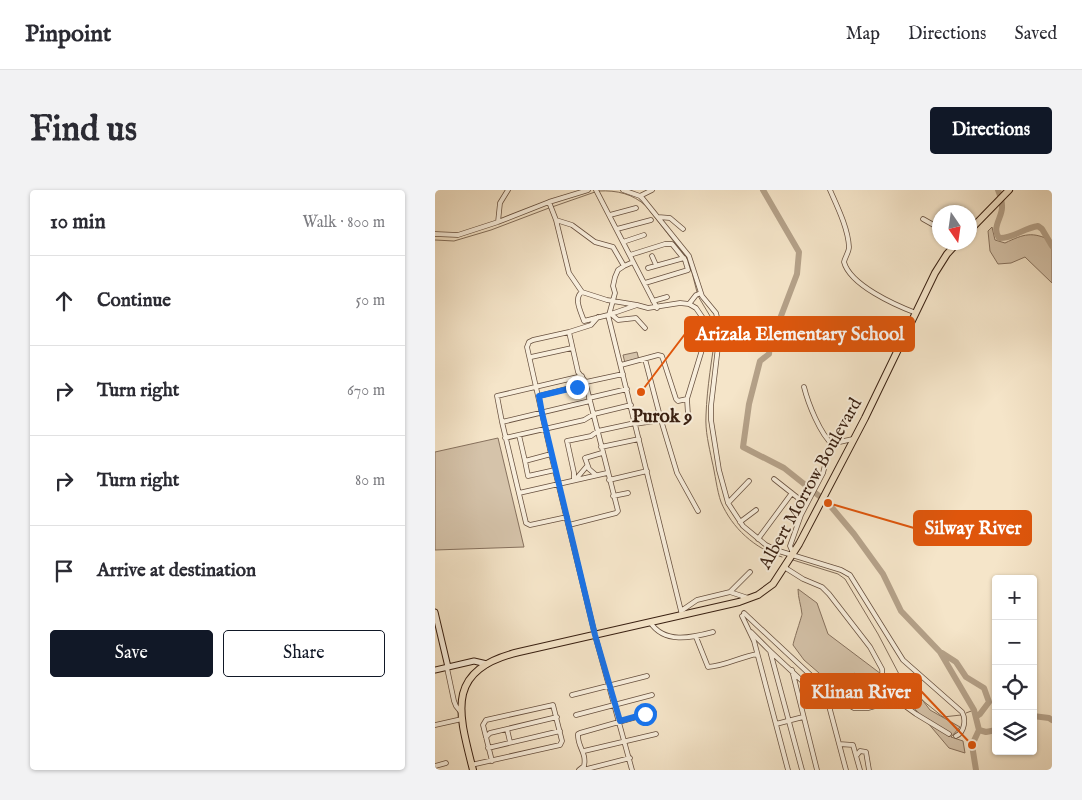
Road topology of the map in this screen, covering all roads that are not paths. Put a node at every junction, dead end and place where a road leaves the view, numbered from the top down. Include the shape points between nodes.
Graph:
1 (508, 190) edge
2 (587, 190) edge
3 (623, 190) edge
4 (652, 190) edge
5 (829, 190) edge
6 (1009, 190) edge
7 (597, 192) edge
8 (640, 196) junction
9 (550, 205) junction
10 (635, 208) dead end
11 (610, 215) junction
12 (658, 218) junction
13 (923, 219) dead end
14 (556, 220) junction
15 (651, 220) dead end
16 (498, 222) junction
17 (977, 223) edge
18 (932, 224) edge
19 (683, 229) dead end
20 (617, 230) junction
21 (435, 234) edge
22 (644, 235) dead end
23 (623, 242) junction
24 (952, 250) edge
25 (630, 255) junction
26 (652, 256) dead end
27 (684, 258) junction
28 (633, 262) junction
29 (656, 265) junction
30 (624, 266) junction
31 (647, 268) dead end
32 (691, 270) junction
33 (645, 283) junction
34 (582, 292) junction
35 (698, 294) junction
36 (667, 297) dead end
37 (607, 300) junction
38 (613, 300) junction
39 (619, 301) junction
40 (653, 301) junction
41 (689, 304) junction
42 (637, 305) junction
43 (612, 306) junction
44 (657, 308) junction
45 (916, 313) junction
46 (609, 314) junction
47 (598, 317) junction
48 (714, 323) junction
49 (645, 328) dead end
50 (569, 332) junction
51 (573, 348) junction
52 (531, 357) junction
53 (645, 359) junction
54 (621, 365) junction
55 (623, 374) junction
56 (582, 376) junction
57 (586, 383) junction
58 (537, 387) junction
59 (804, 387) dead end
60 (627, 389) junction
61 (539, 396) junction
62 (590, 399) junction
63 (687, 399) junction
64 (631, 405) junction
65 (542, 413) junction
66 (594, 414) junction
67 (687, 415) dead end
68 (670, 418) dead end
69 (661, 420) junction
70 (502, 422) junction
71 (635, 424) junction
72 (546, 429) junction
73 (598, 431) junction
74 (519, 435) junction
75 (505, 438) junction
76 (639, 439) junction
77 (854, 439) junction
78 (833, 445) junction
79 (601, 447) junction
80 (602, 453) junction
81 (551, 454) junction
82 (525, 461) junction
83 (587, 466) junction
84 (555, 470) junction
85 (647, 471) junction
86 (607, 473) junction
87 (596, 475) junction
88 (774, 479) dead end
89 (574, 480) junction
90 (609, 480) junction
91 (749, 481) dead end
92 (559, 484) junction
93 (519, 493) junction
94 (628, 493) dead end
95 (793, 493) junction
96 (613, 496) junction
97 (728, 503) junction
98 (805, 505) junction
99 (756, 510) dead end
100 (697, 511) dead end
101 (567, 516) junction
102 (740, 522) junction
103 (569, 525) junction
104 (758, 540) junction
105 (792, 554) junction
106 (784, 567) junction
107 (750, 572) dead end
108 (730, 592) junction
109 (750, 599) junction
110 (435, 612) edge
111 (681, 613) junction
112 (650, 622) junction
113 (713, 632) dead end
114 (751, 632) junction
115 (595, 635) junction
116 (696, 636) junction
117 (757, 654) junction
118 (773, 656) junction
119 (487, 664) junction
120 (448, 667) junction
121 (435, 670) edge
122 (792, 670) junction
123 (647, 676) dead end
124 (610, 685) junction
125 (831, 689) junction
126 (572, 695) dead end
127 (652, 695) dead end
128 (616, 706) junction
129 (461, 711) junction
130 (654, 712) dead end
131 (576, 715) dead end
132 (803, 717) junction
133 (557, 718) junction
134 (462, 719) junction
135 (620, 721) junction
136 (789, 721) junction
137 (776, 724) junction
138 (435, 725) edge
139 (507, 729) junction
140 (560, 731) junction
141 (656, 734) dead end
142 (949, 734) dead end
143 (957, 736) dead end
144 (486, 737) junction
145 (625, 741) junction
146 (510, 742) junction
147 (839, 744) junction
148 (488, 748) junction
149 (584, 751) junction
150 (857, 754) junction
151 (630, 758) junction
152 (491, 761) junction
153 (446, 763) dead end
154 (435, 766) edge
155 (472, 767) edge
156 (579, 770) edge
157 (583, 770) edge
158 (632, 770) edge
159 (788, 770) edge
160 (802, 770) edge
161 (817, 770) edge
162 (846, 770) edge
163 (860, 770) edge
164 (869, 770) edge

1 - 16 street via 500,204
2 - 9 street
3 - 8 street
4 - 8 street
5 - 45 street via 847,240 844,262 848,271 867,288
6 - 17 highway
7 - 11 street
8 - 12 street
9 - 14 street
9 - 16 street
10 - 11 street
11 - 20 street
12 - 19 street via 670,218
12 - 32 street via 689,256
13 - 18 street
14 - 30 street via 572,225 595,242 613,247
14 - 34 street via 569,273
15 - 20 street
16 - 21 street via 459,235
20 - 23 street
22 - 23 street
23 - 25 street
24 - 45 highway, Albert Morrow Boulevard via 941,263
25 - 27 street via 670,244
25 - 28 street
26 - 29 street
27 - 29 street
27 - 32 street
28 - 30 street
28 - 33 street
29 - 31 street
30 - 38 street via 615,277
32 - 33 street
32 - 35 street
33 - 40 street
34 - 37 street
34 - 47 street via 577,298 584,321
35 - 41 street
35 - 48 street via 714,310
36 - 40 street
37 - 38 street
37 - 43 street
38 - 39 street
38 - 43 street
39 - 42 street
39 - 43 street
40 - 44 street
41 - 44 street
41 - 48 street
42 - 44 street
42 - 46 street
43 - 46 street
45 - 77 highway, Albert Morrow Boulevard
46 - 47 street
46 - 49 street via 617,320 636,318
46 - 54 street
47 - 50 street via 591,325
48 - 63 street
48 - 97 street via 720,330 711,420
50 - 51 street
50 - 52 street via 530,341 527,347
51 - 52 street
51 - 56 street
52 - 58 street
53 - 54 street
53 - 63 street via 664,357 676,399
53 - 69 street
54 - 55 street
55 - 57 street
55 - 60 street
56 - 57 street
56 - 58 street
57 - 61 street
57 - 62 street
58 - 61 street
58 - 70 street via 496,396
59 - 78 street via 822,431
60 - 62 street
60 - 64 street
61 - 65 street
62 - 65 street
62 - 66 street
63 - 67 street
64 - 66 street
64 - 71 street
65 - 70 street
65 - 72 street
66 - 72 street via 584,420
66 - 73 street
68 - 69 street
69 - 71 street
69 - 100 street via 677,473
70 - 75 street
71 - 73 street
71 - 76 street
72 - 74 street
72 - 81 street
73 - 79 street
73 - 89 street via 591,436 567,441
74 - 75 street
74 - 82 street
75 - 93 street
76 - 79 street
76 - 85 street
77 - 78 street
77 - 105 highway, Albert Morrow Boulevard
78 - 98 street via 821,477
79 - 80 street
80 - 83 street via 585,458
80 - 86 street
81 - 82 street
81 - 84 street
82 - 84 street via 528,476
83 - 87 street
83 - 89 street
84 - 92 street
85 - 90 street
85 - 111 street
86 - 87 street
86 - 90 street
87 - 89 street
88 - 95 street
89 - 92 street
90 - 96 street
91 - 97 street
92 - 93 street
92 - 101 street
93 - 101 street via 528,525
94 - 96 street
95 - 98 street
95 - 104 street
96 - 103 street via 616,513
97 - 102 street
98 - 105 street via 791,544
99 - 102 street
101 - 103 street
102 - 104 street
103 - 115 street
104 - 105 street
105 - 106 highway, Albert Morrow Boulevard
105 - 143 street via 849,575 903,660 962,712 962,731
106 - 109 highway, Albert Morrow Boulevard via 773,584
106 - 125 street via 826,590 870,647 882,669 878,680 863,677
107 - 108 street
108 - 109 street
108 - 111 street via 697,600
109 - 111 highway, Albert Morrow Boulevard
110 - 120 street
111 - 112 highway, Albert Morrow Boulevard
112 - 115 highway, Albert Morrow Boulevard
112 - 116 street via 669,637
113 - 116 street
114 - 117 street
114 - 118 street
114 - 125 street via 743,614 819,683
115 - 119 highway, Albert Morrow Boulevard via 500,657
115 - 124 street
116 - 117 street via 710,667
117 - 137 street
118 - 122 street
118 - 136 street
119 - 120 street via 477,661
119 - 129 highway, Albert Morrow Boulevard via 464,688
120 - 121 street
120 - 129 street via 454,701
122 - 132 street
122 - 147 street via 829,706
123 - 124 street
124 - 126 street
124 - 128 street
125 - 142 street via 854,708 898,701
127 - 128 street
128 - 131 street
128 - 135 street
129 - 134 highway, Albert Morrow Boulevard
130 - 135 street
132 - 136 street
132 - 161 street
133 - 139 street
133 - 140 street
133 - 144 street via 552,705 490,718 483,725
134 - 138 street
134 - 155 highway, Albert Morrow Boulevard
135 - 145 street
135 - 149 street via 578,734
136 - 137 street
136 - 160 street
137 - 159 street
139 - 144 street
139 - 146 street
140 - 146 street
140 - 152 street via 560,745
141 - 145 street
144 - 148 street
145 - 149 street
145 - 151 street
146 - 148 street
147 - 150 street via 853,745
147 - 162 street
148 - 152 street
149 - 156 street via 585,764
150 - 163 street
150 - 164 street via 866,752
151 - 157 street
151 - 158 street
152 - 155 street
153 - 154 street

